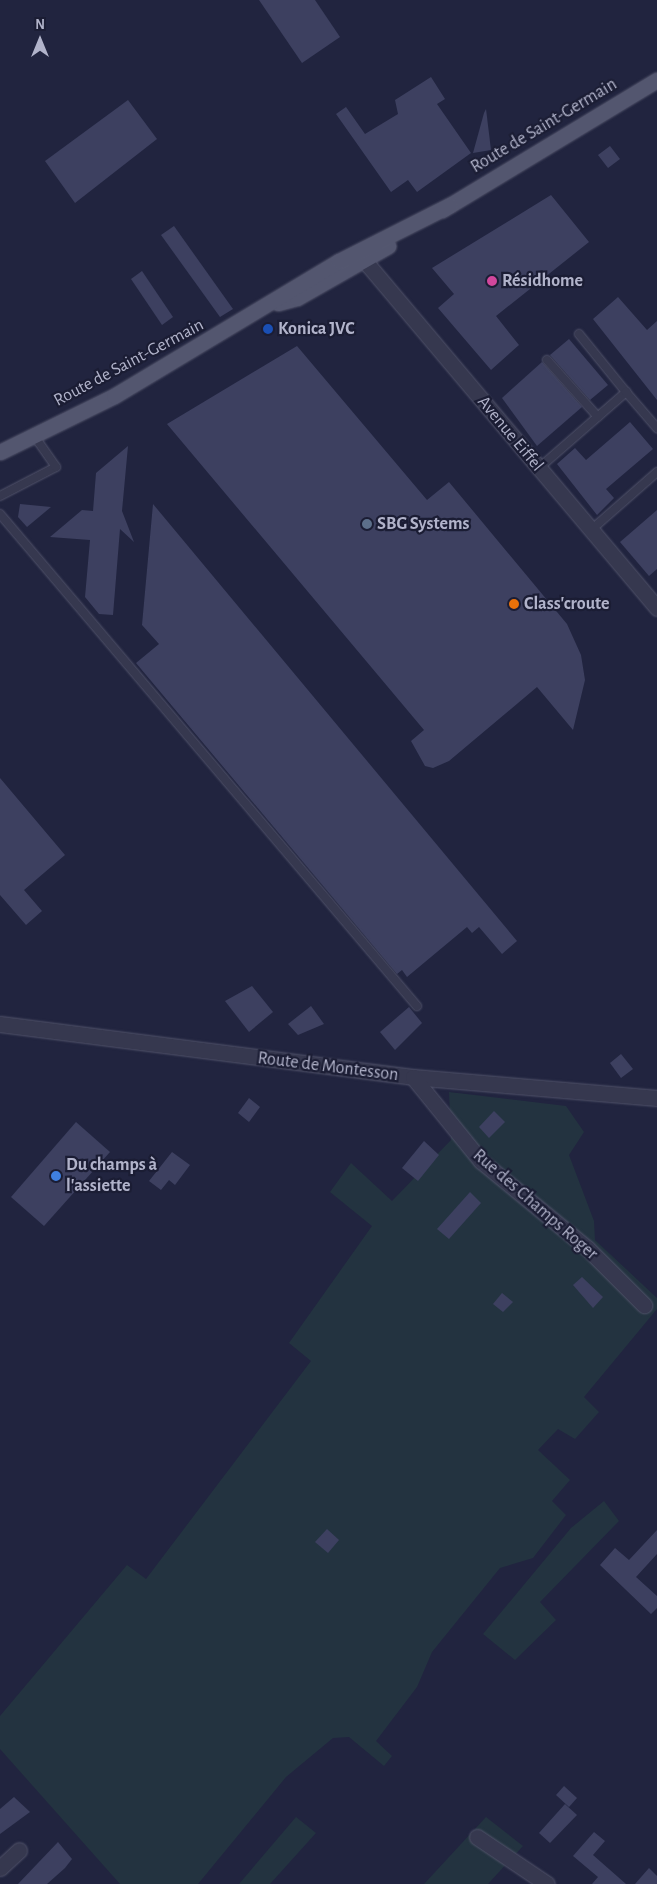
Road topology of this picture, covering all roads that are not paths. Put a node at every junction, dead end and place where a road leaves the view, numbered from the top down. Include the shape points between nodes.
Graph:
1 (657, 80) edge
2 (450, 205) junction
3 (364, 260) junction
4 (274, 304) junction
5 (579, 334) dead end
6 (546, 360) dead end
7 (626, 392) junction
8 (598, 417) junction
9 (657, 428) edge
10 (34, 435) junction
11 (0, 452) edge
12 (539, 468) junction
13 (657, 472) edge
14 (0, 496) edge
15 (0, 514) edge
16 (591, 530) junction
17 (657, 608) edge
18 (416, 1006) dead end
19 (0, 1024) edge
20 (413, 1077) junction
21 (657, 1098) edge
22 (644, 1305) dead end
23 (477, 1837) dead end
24 (19, 1850) dead end
25 (0, 1868) edge
26 (547, 1884) edge

1 - 2 main road, Route de Saint-Germain
2 - 3 main road, Route de Saint-Germain
2 - 4 main road, Route de Saint-Germain via 331,266
3 - 4 main road, Route de Saint-Germain via 297,298
3 - 12 street, Avenue Eiffel
4 - 10 main road, Route de Saint-Germain via 114,396
5 - 7 lane
6 - 8 lane
7 - 8 lane
7 - 9 lane
8 - 12 lane
10 - 11 main road, Route de Saint-Germain
10 - 14 lane via 56,467
12 - 16 street, Avenue Eiffel
13 - 16 lane
15 - 18 lane
16 - 17 street, Avenue Eiffel
19 - 20 street, Route de Montesson
20 - 21 street, Route de Montesson
20 - 22 street, Rue des Champs Roger via 481,1161 587,1248
23 - 26 street
24 - 25 street

